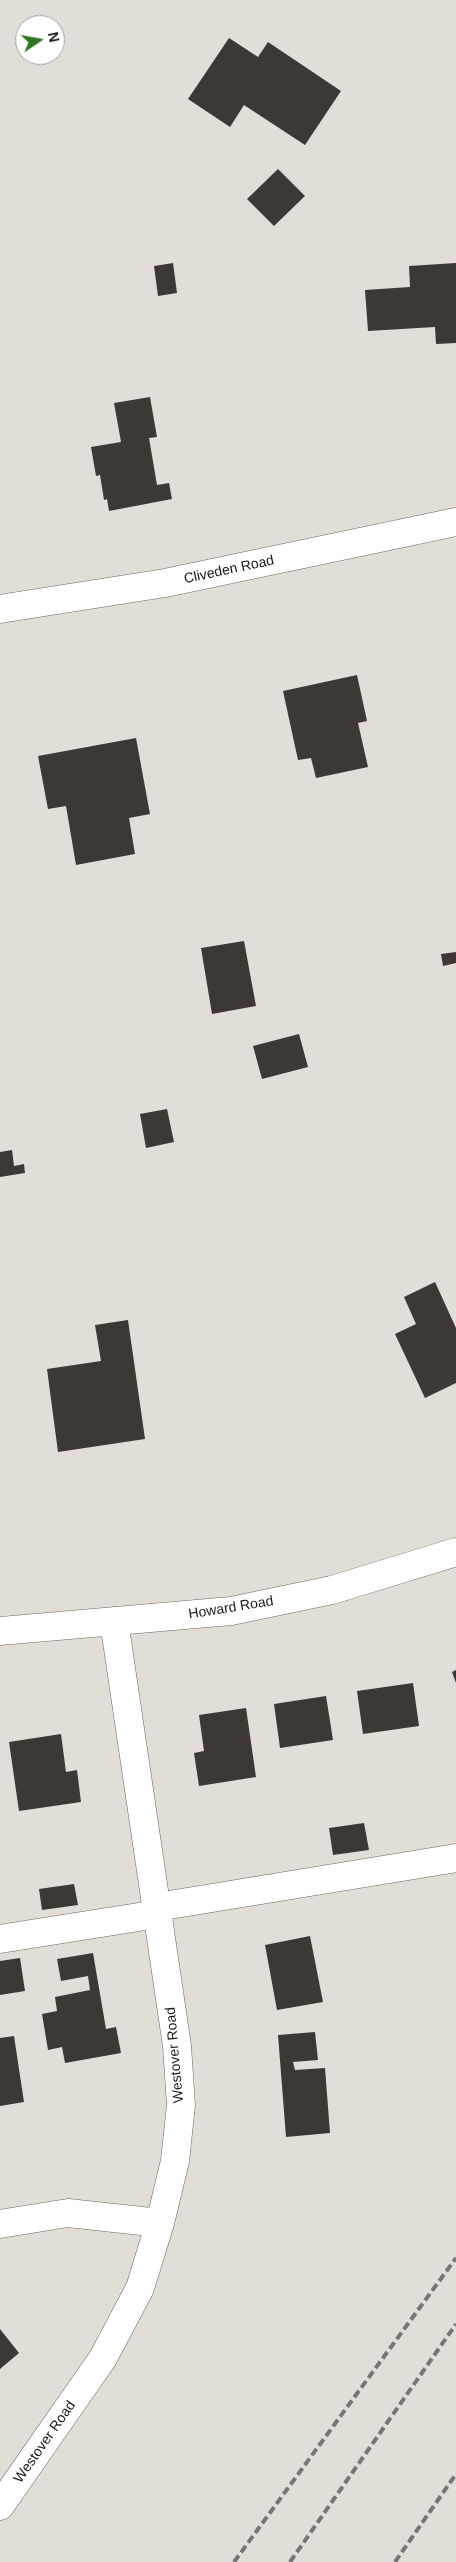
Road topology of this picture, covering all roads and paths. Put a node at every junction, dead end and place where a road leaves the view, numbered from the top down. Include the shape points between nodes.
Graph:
1 (456, 522) edge
2 (0, 609) edge
3 (456, 1552) edge
4 (114, 1621) junction
5 (0, 1631) edge
6 (456, 1858) edge
7 (157, 1911) junction
8 (0, 1939) edge
9 (0, 2224) edge
10 (160, 2224) junction
11 (0, 2506) edge

1 - 2 street, Cliveden Road via 166,583
3 - 4 street, Howard Road via 332,1590 231,1611
4 - 5 street, Howard Road
4 - 7 street, Westover Road
6 - 7 street
7 - 8 street
7 - 10 street, Westover Road via 177,2046 181,2105 175,2161
9 - 10 street via 68,2213
10 - 11 street, Westover Road via 140,2288 103,2358

